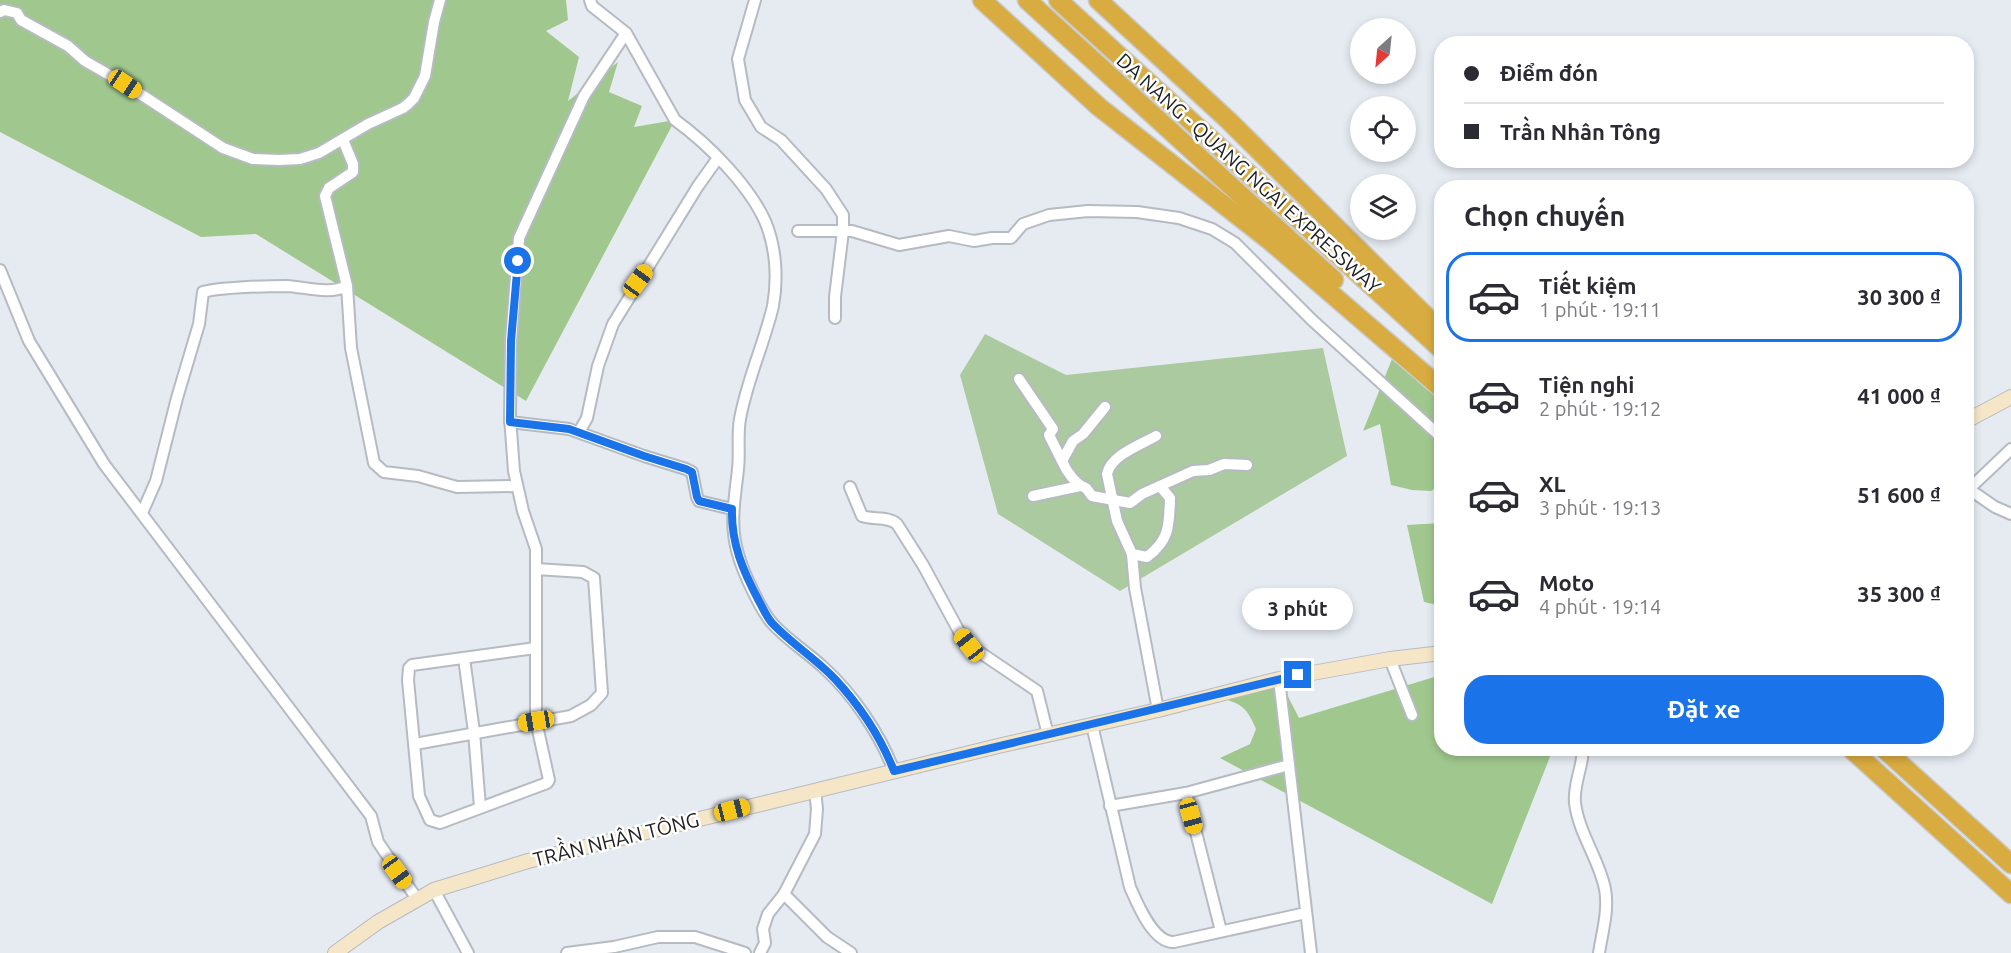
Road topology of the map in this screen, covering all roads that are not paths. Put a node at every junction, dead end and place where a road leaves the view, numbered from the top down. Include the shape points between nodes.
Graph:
1 (440, 0) edge
2 (590, 0) edge
3 (755, 0) edge
4 (982, 0) edge
5 (1028, 0) edge
6 (1058, 0) edge
7 (1098, 0) edge
8 (0, 12) edge
9 (626, 33) junction
10 (343, 140) junction
11 (718, 158) junction
12 (798, 231) dead end
13 (843, 231) junction
14 (0, 270) edge
15 (347, 286) junction
16 (835, 318) dead end
17 (1434, 324) edge
18 (1434, 343) edge
19 (1434, 371) edge
20 (1019, 379) dead end
21 (1434, 382) edge
22 (2011, 397) edge
23 (1105, 407) dead end
24 (1974, 417) edge
25 (510, 422) junction
26 (1434, 431) edge
27 (579, 432) junction
28 (1156, 436) dead end
29 (2011, 450) edge
30 (1062, 461) junction
31 (1247, 465) dead end
32 (1974, 484) edge
33 (517, 486) junction
34 (1080, 486) junction
35 (1160, 486) junction
36 (850, 487) dead end
37 (1974, 493) edge
38 (1033, 496) dead end
39 (1114, 500) junction
40 (732, 509) junction
41 (142, 513) junction
42 (2011, 514) edge
43 (1132, 554) junction
44 (536, 569) junction
45 (535, 648) junction
46 (1434, 654) edge
47 (464, 658) junction
48 (1390, 658) junction
49 (1279, 679) junction
50 (1158, 710) junction
51 (1412, 715) dead end
52 (536, 721) junction
53 (1092, 725) junction
54 (474, 732) junction
55 (1048, 735) junction
56 (415, 744) junction
57 (1583, 756) edge
58 (1859, 756) edge
59 (1892, 756) edge
60 (1289, 765) junction
61 (894, 771) junction
62 (815, 790) junction
63 (1186, 793) junction
64 (1110, 806) junction
65 (480, 807) junction
66 (2011, 864) edge
67 (434, 890) junction
68 (784, 894) junction
69 (2011, 894) edge
70 (417, 899) junction
71 (1306, 913) junction
72 (1221, 931) junction
73 (335, 953) edge
74 (468, 953) edge
75 (567, 953) edge
76 (745, 953) edge
77 (760, 953) edge
78 (851, 953) edge
79 (1311, 953) edge
80 (1599, 953) edge

1 - 10 street via 426,76 414,98 403,108
2 - 9 street via 592,6
3 - 13 street via 738,59 745,100 761,127 781,140 826,189 843,215
4 - 21 highway via 1099,107 1270,240
5 - 19 highway, DA NANG - QUANG NGAI EXPRESSWAY
6 - 18 highway, DA NANG - QUANG NGAI EXPRESSWAY
7 - 17 highway via 1229,121
8 - 10 street via 17,13 21,20 68,46 85,61 223,148 253,159 300,159
9 - 11 street via 675,120
9 - 25 street via 584,96 519,238
10 - 15 street via 353,172 329,188 325,196
11 - 27 street via 613,324 597,366 587,418
11 - 40 street via 765,222 776,266 773,305 740,420 739,468
12 - 13 street
13 - 16 street
13 - 26 street via 899,245 949,236 974,241 1011,238 1023,224 1049,215 1088,211 1137,212 1196,222 1235,243 1312,320
14 - 41 street via 29,341 104,464
15 - 33 street via 351,348 376,466 384,472 457,487
15 - 41 street via 203,292 200,324 156,481
20 - 30 street via 1053,429 1049,435
22 - 24 street
23 - 30 street via 1073,441
25 - 27 street
25 - 33 street
27 - 40 street via 692,472 699,501
28 - 39 street via 1116,459 1108,468
29 - 32 street
30 - 34 street
31 - 35 street via 1224,464 1193,471
33 - 44 street via 536,549
34 - 38 street
34 - 39 street via 1092,496
35 - 39 street via 1130,503
35 - 43 street via 1170,498 1169,525 1161,548 1147,557
36 - 55 street via 862,516 897,524 969,645 1037,692
37 - 42 street
39 - 43 street via 1117,521
40 - 61 street via 738,555 771,622 824,667 849,695 877,735
41 - 70 street via 371,816 378,842
43 - 50 street
44 - 45 street
44 - 52 street via 583,572 594,578 602,693 580,712
45 - 47 street
45 - 52 street
46 - 48 street, TRẦN NHÂN TÔNG
47 - 54 street
47 - 56 street via 409,668
48 - 49 street, TRẦN NHÂN TÔNG
48 - 51 street
49 - 50 street, TRẦN NHÂN TÔNG
49 - 60 street
50 - 53 street, TRẦN NHÂN TÔNG
52 - 54 street
52 - 65 street via 548,783
53 - 55 street, TRẦN NHÂN TÔNG
53 - 64 street
54 - 56 street
54 - 65 street
55 - 61 street, TRẦN NHÂN TÔNG
56 - 65 street via 419,796 430,820 440,823
57 - 80 street via 1575,800 1584,836 1605,887
58 - 69 highway
59 - 66 highway
60 - 63 street
60 - 71 street
61 - 62 street, TRẦN NHÂN TÔNG
62 - 67 street, TRẦN NHÂN TÔNG via 528,861
62 - 68 street via 815,834
63 - 64 street
63 - 72 street
64 - 72 street via 1130,886 1140,910 1159,936 1174,942
67 - 70 street, TRẦN NHÂN TÔNG
67 - 74 street
68 - 77 street via 766,920 765,943
68 - 78 street via 827,936
70 - 73 street, TRẦN NHÂN TÔNG
71 - 72 street
71 - 79 street
75 - 76 street via 658,937 694,937

